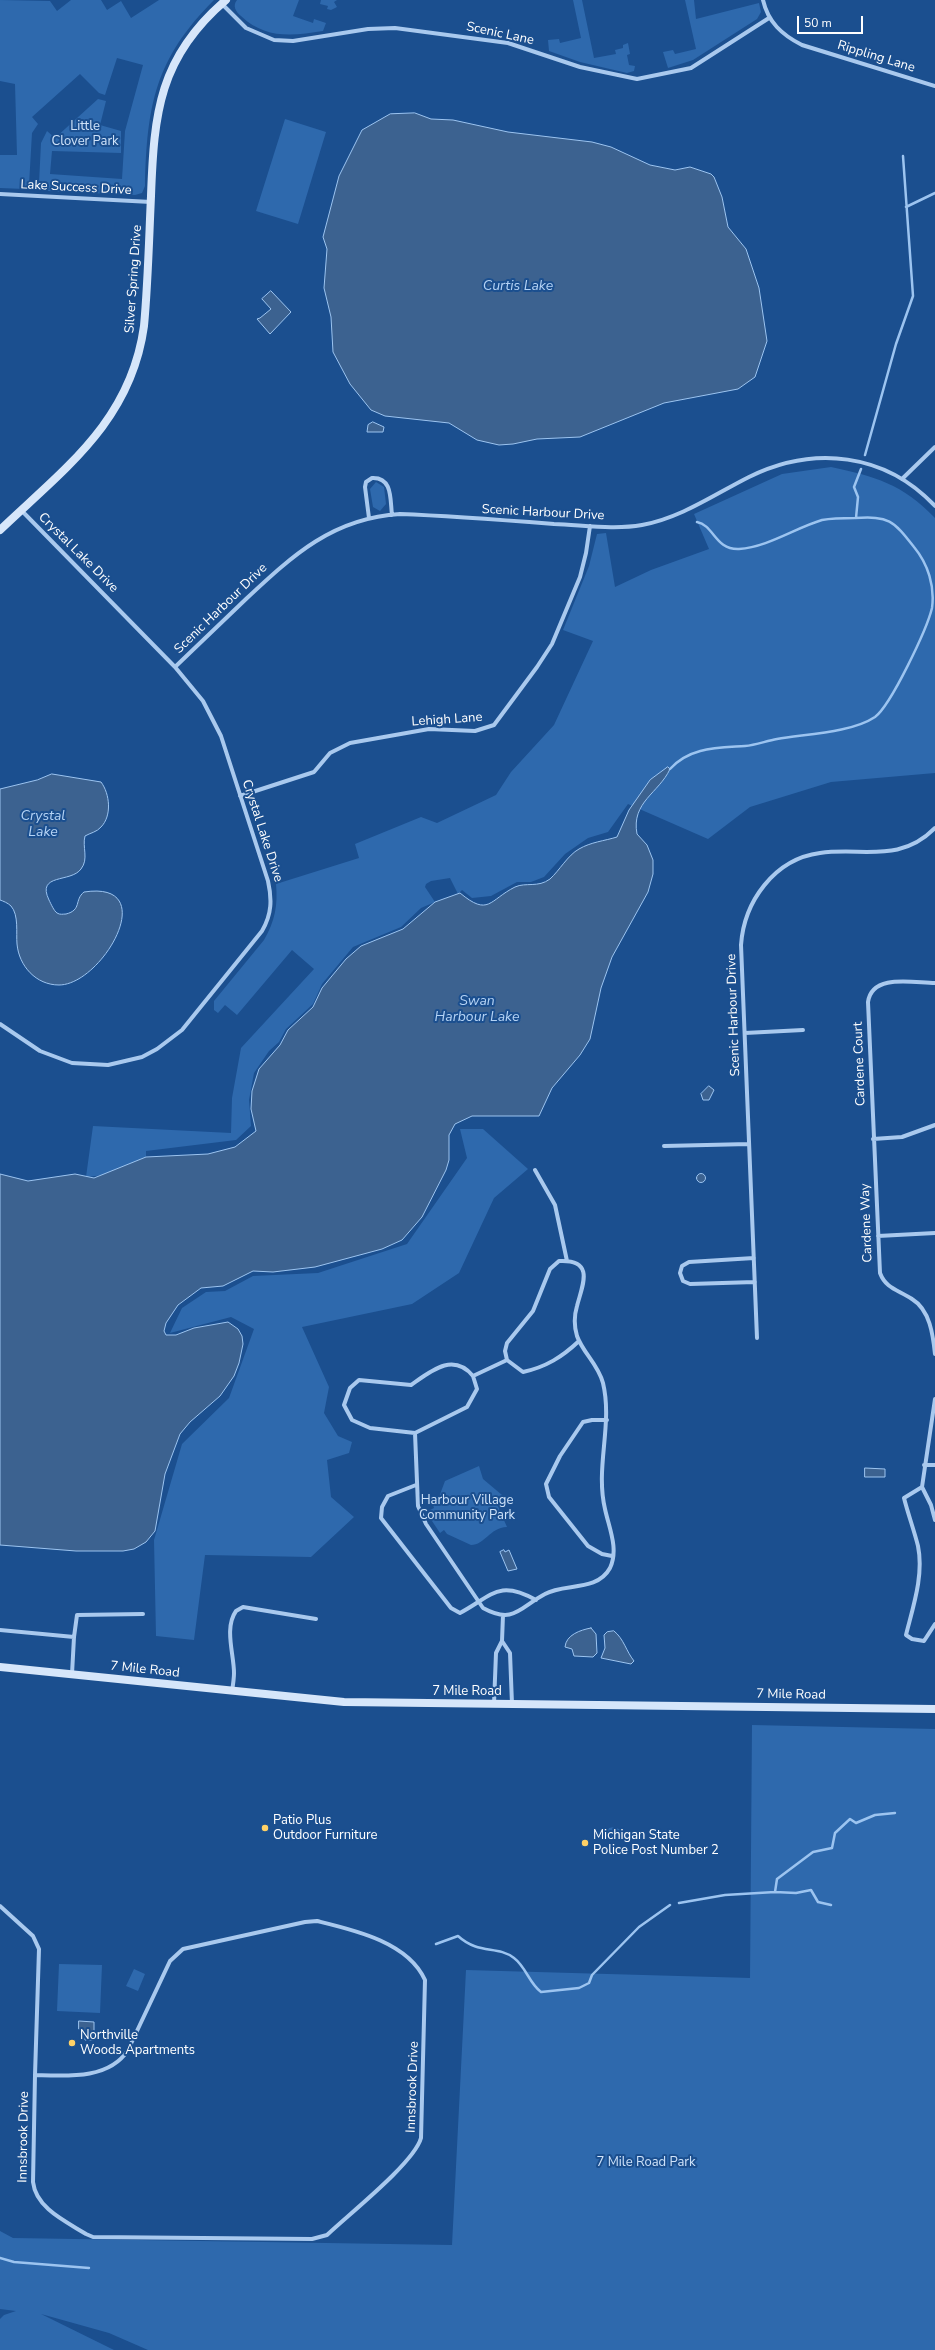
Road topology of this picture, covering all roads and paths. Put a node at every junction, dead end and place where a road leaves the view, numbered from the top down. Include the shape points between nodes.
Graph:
1 (763, 0) edge
2 (224, 2) edge
3 (769, 18) junction
4 (935, 86) edge
5 (0, 194) edge
6 (151, 202) junction
7 (935, 447) edge
8 (902, 479) junction
9 (935, 506) edge
10 (21, 510) junction
11 (392, 515) junction
12 (369, 518) junction
13 (590, 526) junction
14 (0, 530) edge
15 (175, 666) junction
16 (240, 796) junction
17 (935, 828) edge
18 (935, 983) edge
19 (0, 1024) edge
20 (803, 1030) dead end
21 (745, 1033) junction
22 (935, 1125) edge
23 (873, 1139) junction
24 (749, 1144) junction
25 (664, 1146) dead end
26 (535, 1170) dead end
27 (935, 1232) edge
28 (878, 1236) junction
29 (754, 1258) junction
30 (567, 1261) junction
31 (755, 1282) junction
32 (757, 1338) dead end
33 (579, 1341) junction
34 (935, 1354) edge
35 (507, 1360) junction
36 (473, 1376) junction
37 (935, 1399) edge
38 (607, 1420) junction
39 (415, 1433) junction
40 (924, 1465) junction
41 (935, 1465) edge
42 (416, 1485) junction
43 (922, 1488) junction
44 (935, 1520) edge
45 (612, 1556) junction
46 (536, 1600) junction
47 (477, 1601) junction
48 (143, 1614) dead end
49 (503, 1615) junction
50 (316, 1618) dead end
51 (935, 1624) edge
52 (0, 1630) edge
53 (74, 1637) junction
54 (502, 1640) junction
55 (0, 1667) edge
56 (72, 1675) junction
57 (232, 1692) junction
58 (494, 1704) junction
59 (512, 1704) junction
60 (935, 1709) edge
61 (0, 1906) edge
62 (36, 2075) junction

1 - 3 street, Rippling Lane
2 - 3 street, Scenic Lane via 246,28 274,40 293,41 368,29 395,28 508,43 580,67 638,79 691,68
2 - 6 street, Silver Spring Drive via 186,44 164,87 154,129
3 - 4 street, Rippling Lane via 784,34 802,45
5 - 6 street, Lake Success Drive
6 - 10 street, Silver Spring Drive via 144,326 139,355 129,384 99,434
7 - 8 street
8 - 9 street, Scenic Harbour Drive
8 - 13 street, Scenic Harbour Drive via 856,460 806,458 762,471 684,511 660,520 628,526
10 - 14 street, Silver Spring Drive
10 - 15 street, Crystal Lake Drive
11 - 12 street, Scenic Harbour Drive
11 - 12 street via 388,484 382,478 372,478 366,482 365,487
11 - 13 street, Scenic Harbour Drive
12 - 15 street, Scenic Harbour Drive via 336,529 294,554
13 - 16 street, Lehigh Lane via 582,571 552,644 494,725 475,731 429,728 350,743 330,753 314,772
15 - 16 street, Crystal Lake Drive via 194,688 211,715 221,736
16 - 19 street, Crystal Lake Drive via 268,881 271,904 269,916 253,943 182,1030 142,1057 118,1064 97,1065 59,1060 40,1051
17 - 21 street, Scenic Harbour Drive via 918,841 896,851 828,852 811,855 788,865 765,884 751,905 742,932
18 - 23 street, Cardene Court via 886,983 876,986 870,993 868,1002
20 - 21 street
21 - 24 street, Scenic Harbour Drive
22 - 23 street via 902,1137
23 - 28 street, Cardene Way
24 - 25 street
24 - 29 street, Scenic Harbour Drive
26 - 30 street via 555,1205
27 - 28 street
28 - 34 street, Cardene Way via 881,1277 889,1287 912,1298 922,1308 932,1333
29 - 31 street, Scenic Harbour Drive
29 - 31 street via 689,1262 682,1266 680,1273 683,1281 690,1284
30 - 33 street via 580,1268 584,1276 574,1317
30 - 35 street via 559,1261 550,1269 533,1311 508,1343 505,1351
31 - 32 street, Scenic Harbour Drive
33 - 35 street via 564,1355 542,1368 523,1372
33 - 38 street via 592,1357 602,1381
35 - 36 street
36 - 39 street via 477,1389 468,1407
36 - 39 street via 457,1364 444,1365 411,1385 359,1380 350,1388 344,1405 352,1420 370,1428
37 - 40 street
38 - 45 street via 602,1488 604,1509 612,1535
38 - 45 street via 583,1422 560,1456 546,1484 549,1497 588,1546
39 - 42 street
40 - 41 street
40 - 43 street
42 - 47 street via 418,1506 426,1524
42 - 47 street via 388,1496 382,1507 381,1518 452,1608 460,1613
43 - 44 street
43 - 51 street via 904,1498 918,1547 919,1567 906,1635 924,1641
45 - 46 street via 610,1568 593,1582 578,1587 552,1590
46 - 47 street via 514,1590 504,1590 491,1593
46 - 49 street via 521,1611
47 - 49 street via 493,1614
48 - 53 street via 77,1615
49 - 54 street
50 - 57 street via 243,1607 236,1611 230,1652 234,1671
52 - 53 street
53 - 56 street
54 - 58 street via 496,1653
54 - 59 street via 510,1653
55 - 56 street, 7 Mile Road
56 - 57 street, 7 Mile Road
57 - 58 street, 7 Mile Road via 344,1702
58 - 59 street, 7 Mile Road
59 - 60 street, 7 Mile Road
61 - 62 street, Innsbrook Drive via 33,1936 39,1949
62 - 62 street, Innsbrook Drive via 34,2191 41,2203 86,2234 100,2238 317,2238 327,2235 396,2171 419,2145 422,2132 425,1980 416,1965 382,1940 317,1922 305,1922 188,1947 178,1952 170,1961 128,2050 121,2058 83,2076

